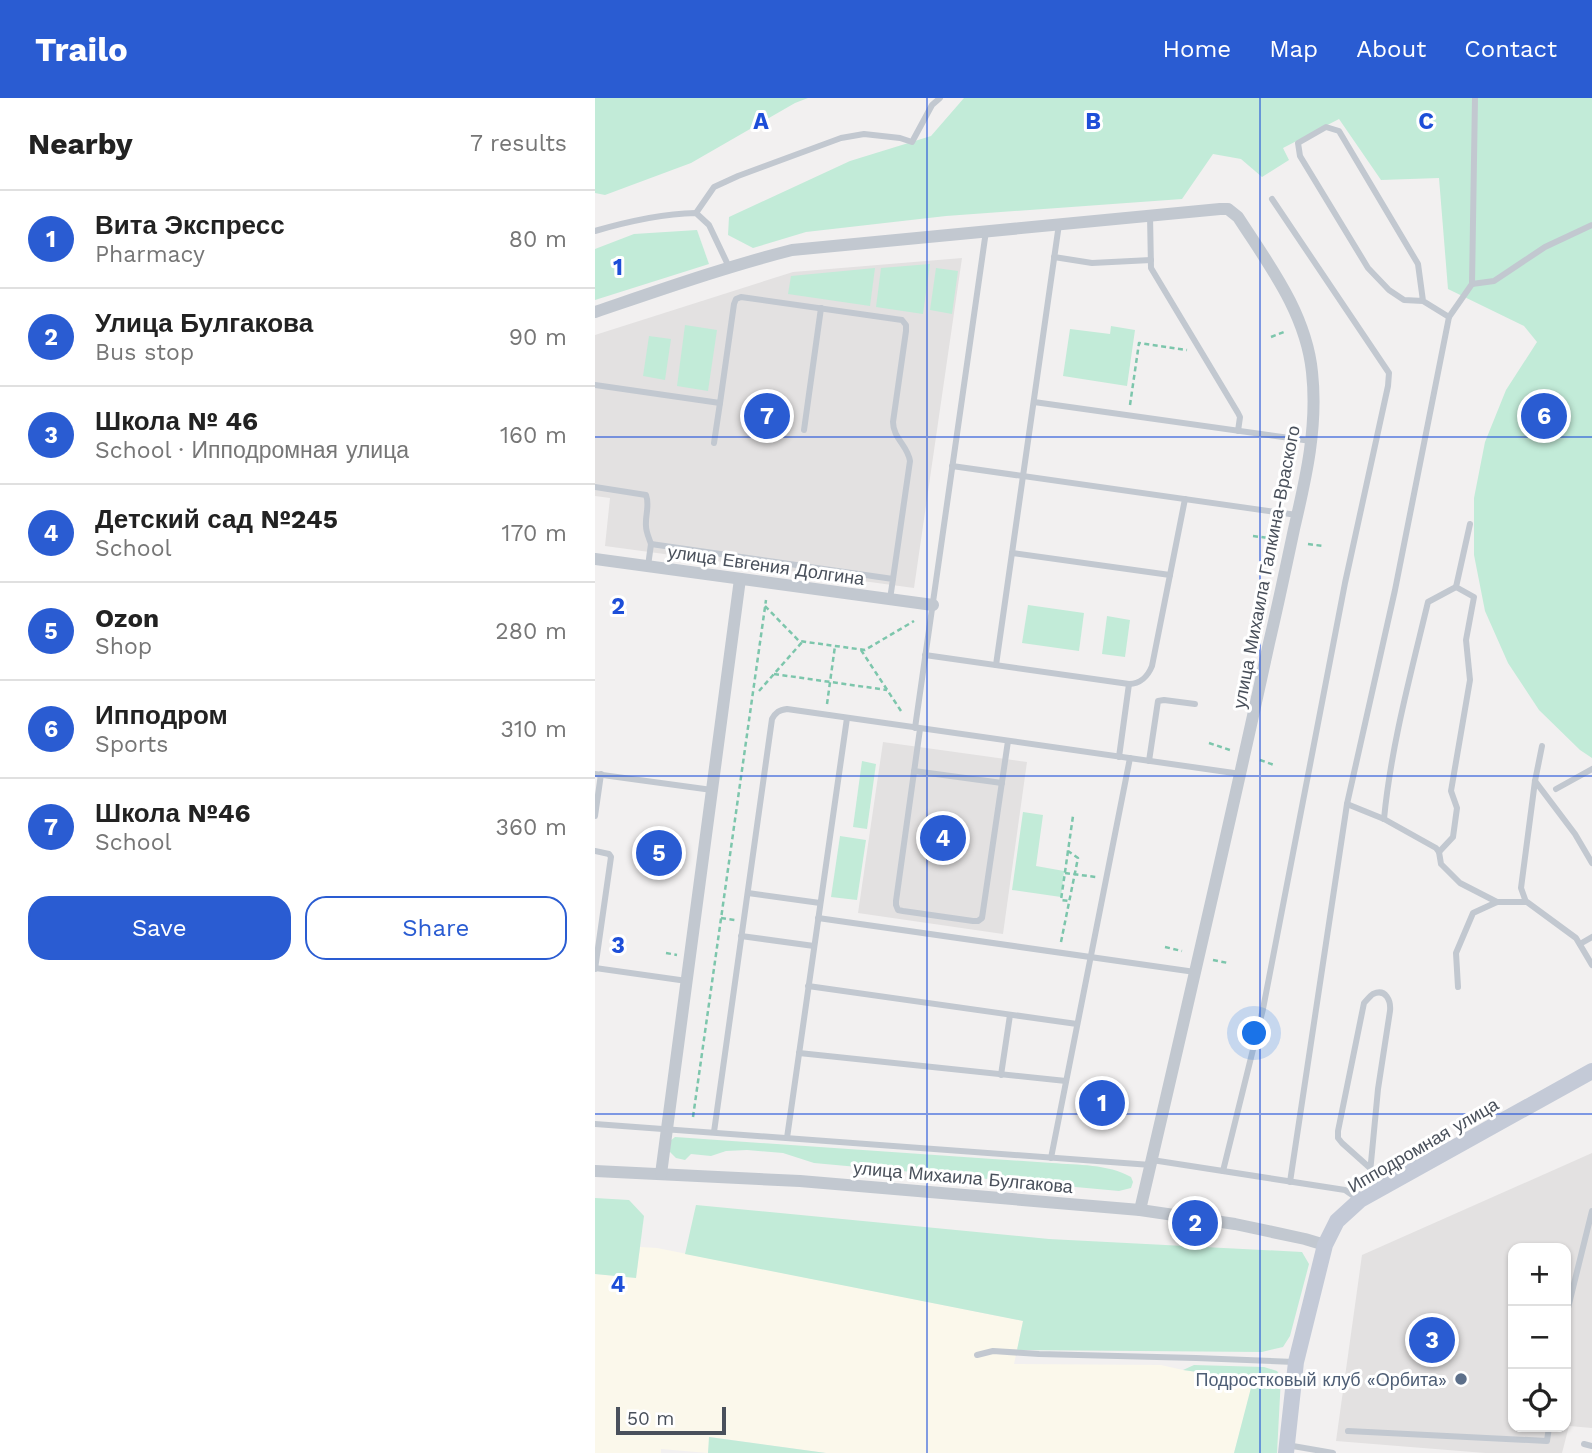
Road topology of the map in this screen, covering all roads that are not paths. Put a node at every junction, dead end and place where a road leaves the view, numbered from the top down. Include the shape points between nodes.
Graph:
1 (940, 98) edge
2 (1475, 98) edge
3 (1272, 199) dead end
4 (696, 213) junction
5 (1150, 215) junction
6 (1059, 224) junction
7 (1592, 225) edge
8 (595, 231) edge
9 (986, 231) junction
10 (1054, 257) junction
11 (1151, 260) junction
12 (729, 267) junction
13 (1472, 284) junction
14 (1423, 302) junction
15 (821, 308) junction
16 (595, 312) edge
17 (1448, 317) junction
18 (595, 385) edge
19 (1034, 402) junction
20 (720, 403) junction
21 (804, 430) dead end
22 (1238, 431) junction
23 (1311, 441) junction
24 (714, 443) dead end
25 (953, 466) junction
26 (1023, 476) junction
27 (595, 487) edge
28 (1185, 499) junction
29 (1297, 515) junction
30 (1470, 524) dead end
31 (651, 544) junction
32 (1012, 552) junction
33 (595, 559) edge
34 (648, 566) junction
35 (1170, 575) junction
36 (740, 579) junction
37 (893, 579) junction
38 (1456, 587) junction
39 (890, 599) junction
40 (933, 605) junction
41 (925, 655) junction
42 (996, 665) junction
43 (1129, 684) junction
44 (1195, 704) dead end
45 (847, 718) junction
46 (918, 728) junction
47 (1008, 741) junction
48 (1542, 746) dead end
49 (1119, 757) junction
50 (1130, 758) junction
51 (1149, 761) junction
52 (1592, 769) edge
53 (914, 771) junction
54 (598, 774) edge
55 (1241, 774) junction
56 (1535, 781) junction
57 (1002, 783) junction
58 (1556, 789) dead end
59 (712, 790) junction
60 (1347, 804) junction
61 (595, 816) edge
62 (1384, 819) junction
63 (595, 851) edge
64 (1439, 852) junction
65 (1592, 863) edge
66 (748, 893) junction
67 (1497, 902) junction
68 (1526, 902) junction
69 (820, 903) junction
70 (818, 918) junction
71 (741, 936) junction
72 (1592, 937) edge
73 (1580, 944) junction
74 (814, 947) junction
75 (1091, 957) junction
76 (1592, 965) edge
77 (595, 969) edge
78 (1195, 972) junction
79 (687, 981) junction
80 (808, 986) junction
81 (1458, 987) dead end
82 (1010, 1015) junction
83 (1077, 1024) junction
84 (799, 1053) junction
85 (1592, 1071) edge
86 (1001, 1074) junction
87 (1066, 1082) junction
88 (595, 1124) edge
89 (667, 1129) junction
90 (713, 1132) junction
91 (787, 1138) junction
92 (1051, 1157) junction
93 (1151, 1162) junction
94 (1370, 1168) junction
95 (595, 1171) edge
96 (1223, 1171) junction
97 (661, 1174) junction
98 (1290, 1182) junction
99 (1364, 1198) junction
100 (1140, 1210) junction
101 (1592, 1210) edge
102 (1325, 1245) junction
103 (1568, 1306) edge
104 (977, 1354) dead end
105 (1296, 1362) junction
106 (1348, 1431) dead end
107 (1548, 1432) edge
108 (1584, 1444) dead end
109 (1592, 1446) edge
110 (1287, 1449) edge
111 (1333, 1453) edge

1 - 4 lane via 912,142 864,134 841,138 714,187
2 - 13 lane
3 - 96 lane via 1389,373 1263,1009
4 - 8 lane via 632,220
4 - 12 lane via 709,225
5 - 6 street, улица Михаила Галкина-Враского
5 - 11 lane
5 - 23 street, улица Михаила Галкина-Враского via 1228,209 1238,217 1280,282 1305,338 1314,396
6 - 9 street, улица Михаила Галкина-Враского
6 - 10 lane
7 - 13 lane via 1545,247 1494,281
9 - 12 street, улица Михаила Галкина-Враского via 792,250
9 - 25 lane
10 - 11 lane via 1093,263
10 - 19 lane
11 - 22 lane via 1151,268 1238,413
12 - 16 street, улица Михаила Галкина-Враского
13 - 17 lane
14 - 14 lane via 1404,300 1368,268 1300,156 1299,143 1327,127 1339,131 1418,264
14 - 17 lane
15 - 20 lane via 736,299
15 - 21 lane
15 - 37 lane via 895,318 906,325 893,430 910,461
17 - 60 lane via 1395,590
18 - 20 lane
19 - 22 lane
19 - 26 lane
20 - 24 lane
22 - 23 lane
23 - 29 street, улица Михаила Галкина-Враского
25 - 26 lane
25 - 40 lane
26 - 28 lane
26 - 32 lane
27 - 31 lane via 646,495
28 - 29 lane
28 - 35 lane
29 - 55 street, улица Михаила Галкина-Враского
30 - 38 lane
31 - 34 lane
31 - 37 lane
32 - 35 lane
32 - 42 lane
33 - 34 street, улица Евгения Долгина
34 - 36 street, улица Евгения Долгина
35 - 43 lane via 1150,673
36 - 39 street, улица Евгения Долгина
36 - 59 street
37 - 39 lane
38 - 62 lane via 1428,602
38 - 64 lane via 1474,597 1466,640 1470,680 1451,791 1457,808 1453,837
39 - 40 street, улица Евгения Долгина
40 - 41 lane
41 - 42 lane
41 - 46 lane
42 - 43 lane
43 - 49 lane
44 - 51 lane via 1158,701
45 - 46 lane
45 - 66 lane via 786,709 775,713
45 - 69 lane
46 - 47 lane
46 - 53 lane
47 - 49 lane
47 - 57 lane
48 - 56 lane
49 - 50 lane
50 - 51 lane
50 - 75 lane
51 - 55 lane
52 - 58 lane
53 - 57 lane
53 - 57 lane via 896,905 914,913 973,921 982,918
54 - 59 lane
54 - 61 lane
55 - 78 street, улица Михаила Галкина-Враского
56 - 65 lane
56 - 68 lane via 1521,888
59 - 79 street
60 - 62 lane
60 - 98 lane
62 - 64 lane
63 - 77 lane via 611,857
64 - 67 lane via 1441,864 1460,883
66 - 69 lane
66 - 71 lane
67 - 68 lane
67 - 81 lane via 1473,913 1456,953
68 - 73 lane
69 - 70 lane
70 - 74 lane
70 - 75 lane
71 - 74 lane
71 - 90 lane
72 - 73 lane
73 - 76 lane
74 - 80 lane
75 - 78 lane
75 - 83 lane
77 - 79 lane
78 - 93 street, улица Михаила Галкина-Враского
79 - 89 street
80 - 82 lane
80 - 84 lane
82 - 83 lane
82 - 86 lane
83 - 87 lane
84 - 86 lane
84 - 91 lane
85 - 99 street, Ипподромная улица
86 - 87 lane
87 - 92 lane
88 - 89 lane
89 - 90 lane
89 - 97 street
90 - 91 lane
91 - 92 lane
92 - 93 lane
93 - 96 lane
93 - 100 street, улица Михаила Галкина-Враского
94 - 94 lane via 1391,1001 1379,993 1364,1003 1338,1131 1342,1143
94 - 99 lane
95 - 97 street, улица Михаила Булгакова
96 - 98 lane
97 - 100 street, улица Михаила Булгакова
98 - 99 lane via 1345,1190
99 - 102 street, Ипподромная улица via 1337,1222
100 - 102 street, улица Михаила Булгакова via 1235,1224
101 - 103 lane
102 - 105 street, Ипподромная улица
104 - 105 lane
105 - 110 street, Ипподромная улица
106 - 107 lane via 1547,1441
108 - 109 lane
110 - 111 lane

